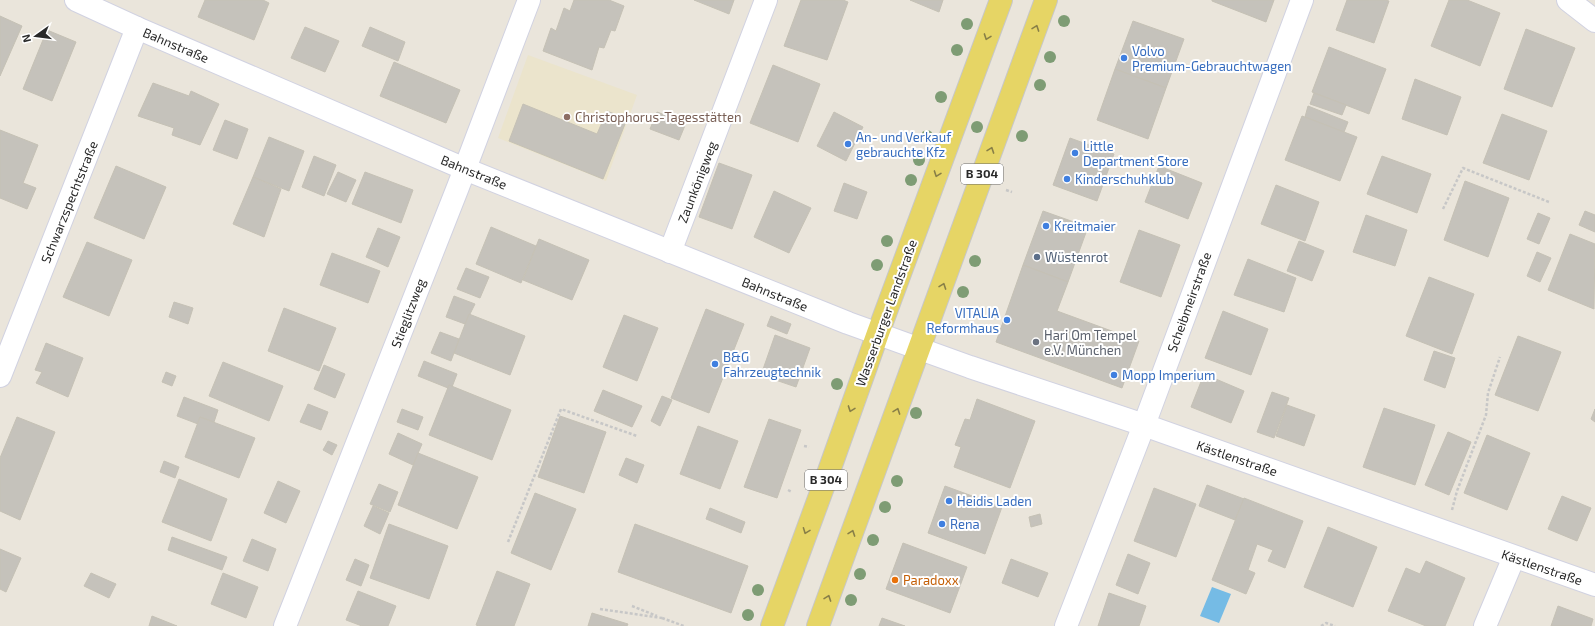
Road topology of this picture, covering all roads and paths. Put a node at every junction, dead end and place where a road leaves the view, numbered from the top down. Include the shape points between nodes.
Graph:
1 (76, 0) edge
2 (529, 0) edge
3 (766, 0) edge
4 (1000, 0) edge
5 (1046, 0) edge
6 (1302, 0) edge
7 (1568, 0) edge
8 (1595, 22) edge
9 (137, 28) junction
10 (464, 169) junction
11 (1006, 190) dead end
12 (1012, 192) dead end
13 (1548, 202) dead end
14 (1444, 209) dead end
15 (670, 252) junction
16 (878, 333) junction
17 (919, 348) junction
18 (1500, 357) dead end
19 (0, 376) edge
20 (1144, 425) junction
21 (637, 436) dead end
22 (804, 446) dead end
23 (809, 447) dead end
24 (788, 490) dead end
25 (792, 492) dead end
26 (1446, 532) junction
27 (508, 542) dead end
28 (1514, 557) junction
29 (1595, 585) edge
30 (632, 606) dead end
31 (600, 609) dead end
32 (662, 618) junction
33 (285, 626) edge
34 (684, 626) edge
35 (772, 626) edge
36 (818, 626) edge
37 (1066, 626) edge
38 (1321, 626) edge
39 (1335, 626) edge
40 (1485, 626) edge

1 - 9 street, Bahnstraße
2 - 10 street, Stieglitzweg
3 - 15 street, Zaunkönigweg
4 -> 16 main road, Wasserburger Landstraße / B 304
17 -> 5 main road, B 304
6 - 20 street, Scheibmeirstraße
7 - 8 street
9 - 10 street, Bahnstraße
9 - 19 street, Schwarzspechtstraße
10 - 15 street, Bahnstraße
10 - 33 street, Stieglitzweg
11 - 12 path
13 - 14 path via 1463,168
15 - 16 street, Bahnstraße
16 - 17 street, Kästlenstraße
16 -> 35 main road, Wasserburger Landstraße / B 304
17 - 20 street, Kästlenstraße
36 -> 17 main road, B 304
18 - 26 path via 1488,393 1486,415 1457,491
20 - 26 street, Kästlenstraße
20 - 37 street, Scheibmeirstraße
21 - 27 path via 561,409
22 - 23 path
24 - 25 path
26 - 28 street, Kästlenstraße
28 - 29 street, Kästlenstraße
28 - 40 street
30 - 32 path
31 - 32 path
32 - 34 path
38 - 39 path via 1326,623

